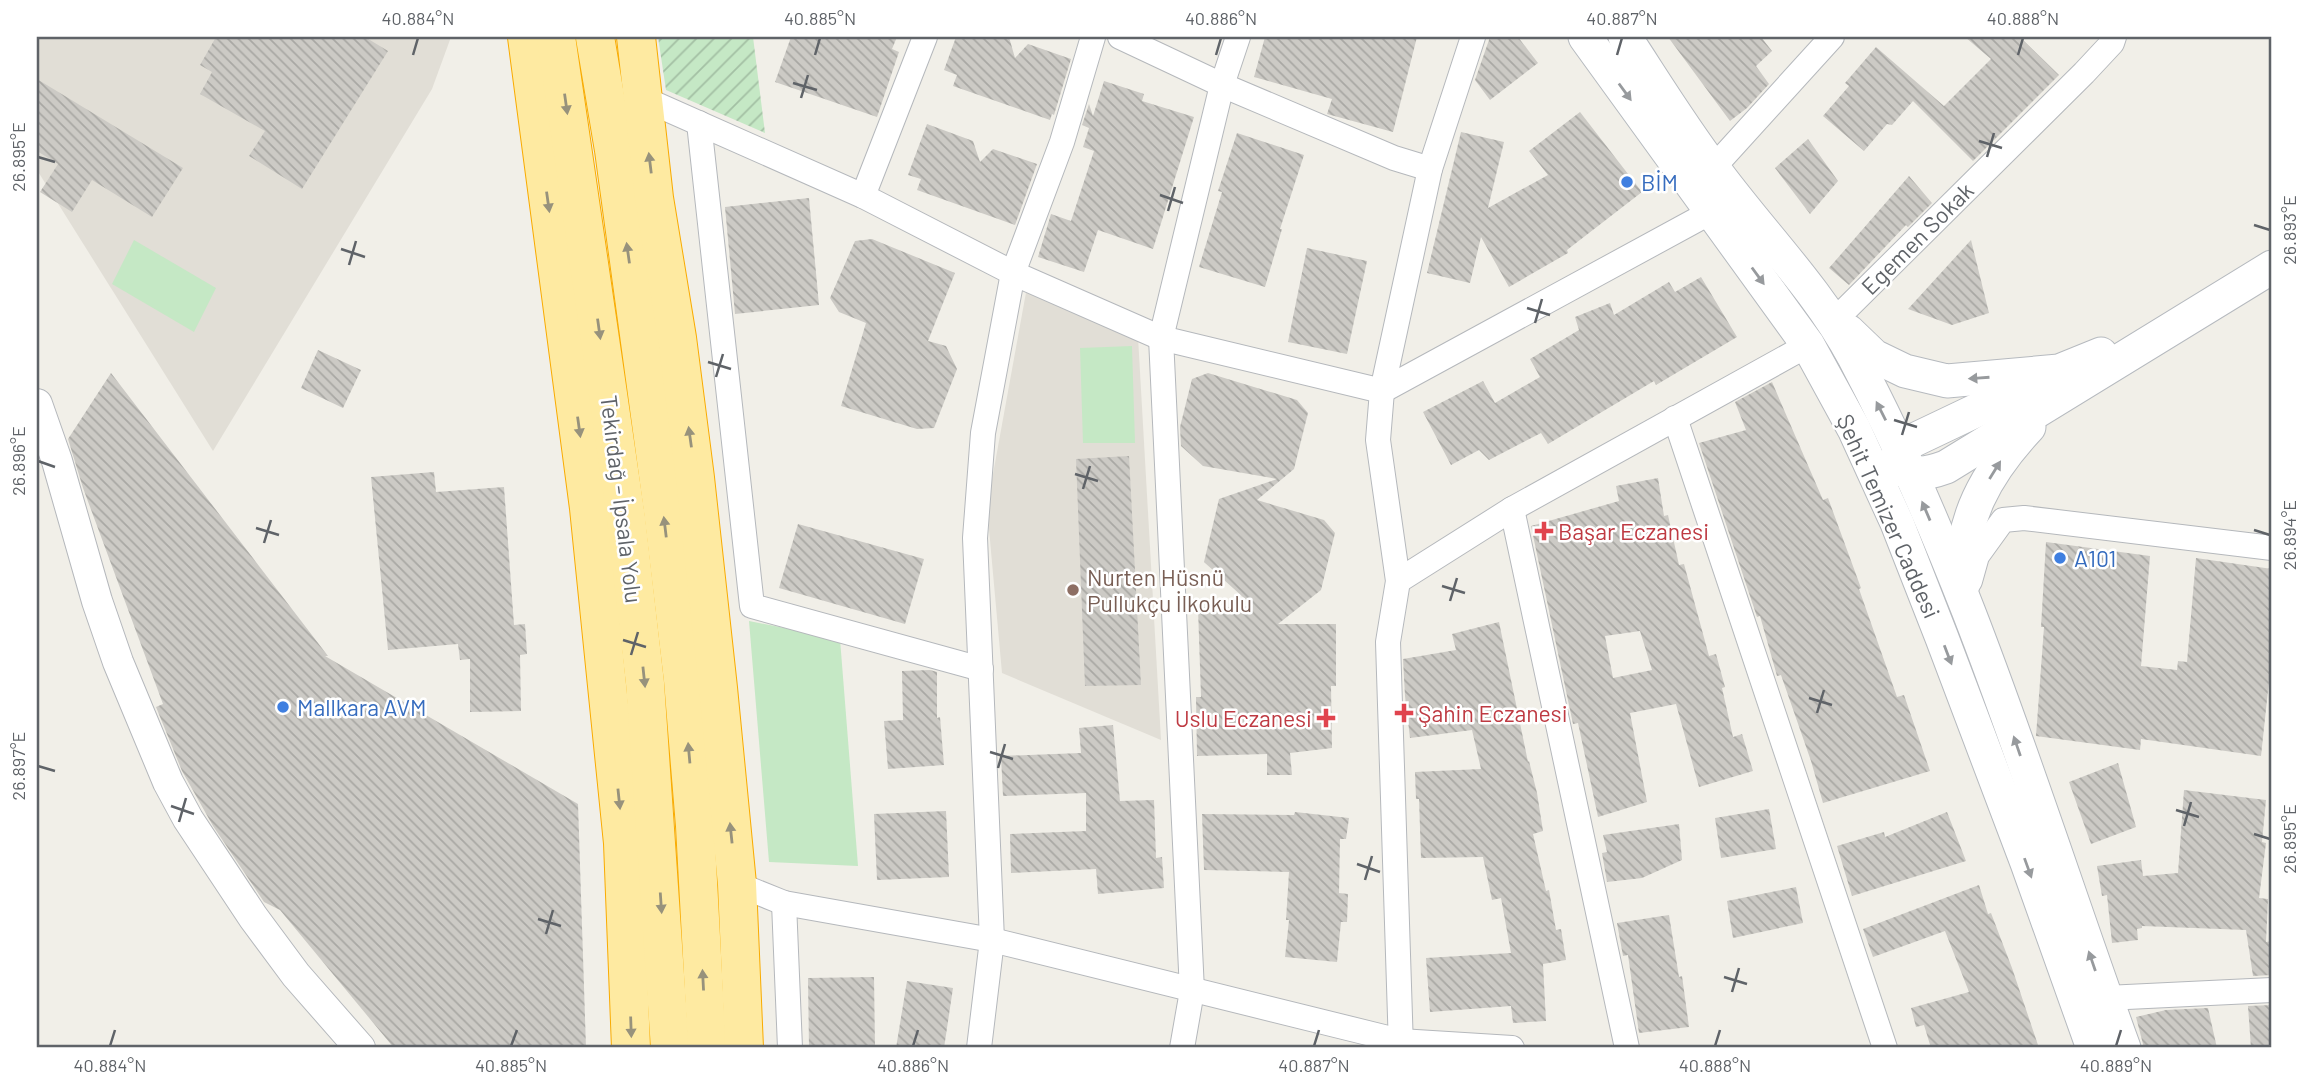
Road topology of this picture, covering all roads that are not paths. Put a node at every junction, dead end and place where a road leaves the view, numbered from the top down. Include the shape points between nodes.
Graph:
1 (527, 37) edge
2 (556, 37) edge
3 (595, 37) edge
4 (636, 37) edge
5 (925, 37) edge
6 (1093, 37) edge
7 (1120, 37) edge
8 (1237, 37) edge
9 (1473, 37) edge
10 (1585, 37) edge
11 (1625, 37) edge
12 (1832, 37) edge
13 (2114, 37) edge
14 (1222, 85) junction
15 (642, 98) junction
16 (699, 123) junction
17 (1713, 168) junction
18 (1430, 169) junction
19 (863, 196) junction
20 (1712, 212) junction
21 (2272, 267) edge
22 (1013, 273) junction
23 (1832, 316) junction
24 (1161, 338) junction
25 (1808, 345) junction
26 (2063, 382) junction
27 (1382, 391) junction
28 (37, 404) edge
29 (1675, 418) junction
30 (1854, 429) junction
31 (1900, 463) junction
32 (1512, 509) junction
33 (1897, 523) junction
34 (2272, 548) edge
35 (1398, 581) junction
36 (709, 604) junction
37 (1964, 604) junction
38 (752, 606) junction
39 (981, 669) junction
40 (737, 884) junction
41 (784, 903) junction
42 (992, 940) junction
43 (2272, 990) edge
44 (1192, 991) junction
45 (2106, 998) junction
46 (1400, 1045) edge
47 (360, 1048) edge
48 (631, 1048) edge
49 (670, 1048) edge
50 (707, 1048) edge
51 (744, 1048) edge
52 (790, 1048) edge
53 (979, 1048) edge
54 (1182, 1048) edge
55 (1512, 1048) edge
56 (1626, 1048) edge
57 (1885, 1048) edge
58 (2093, 1048) edge
59 (2124, 1048) edge

1 -> 48 highway via 590,508 623,843
2 -> 49 highway, Tekirdağ - İpsala Yolu via 626,518 645,683
50 -> 3 highway, Tekirdağ - İpsala Yolu via 683,680 662,497
4 - 15 highway
5 - 19 street
6 - 22 street via 1062,142
7 - 14 street
8 - 14 street
9 - 18 street
10 -> 20 main road, Şehit Temizer Caddesi
11 - 17 main road, Şehit Temizer Caddesi
12 - 17 street
13 - 23 street, Egemen Sokak via 2084,72
14 - 18 street
14 - 24 street
15 - 16 street
36 -> 15 highway
16 - 19 street
16 - 38 street
17 - 23 main road, Şehit Temizer Caddesi
18 - 27 street
19 - 22 street
20 -> 25 main road, Şehit Temizer Caddesi
20 - 27 street
21 - 26 main road via 2184,320
22 - 24 street
22 - 39 street via 983,433 975,538
26 -> 23 main road via 1947,381 1905,371 1874,356
31 -> 23 main road, Şehit Temizer Caddesi
24 - 27 street
24 - 44 street
25 - 29 street
25 - 30 main road, Şehit Temizer Caddesi
26 - 31 main road via 1910,442
37 -> 26 main road via 1961,562 1975,504 2010,447
27 - 35 street via 1378,440
28 - 47 street via 118,662 168,782 253,917
29 - 32 street
29 - 57 street
30 - 31 main road via 1871,450
30 - 33 main road, Şehit Temizer Caddesi
31 - 33 main road via 1889,481
37 -> 31 main road, Şehit Temizer Caddesi
32 - 35 street
32 - 56 street
33 -> 58 main road, Şehit Temizer Caddesi
34 - 37 street via 2024,518 2003,520 1977,556
35 - 46 street via 1388,642
36 - 38 street
40 -> 36 highway
45 -> 37 main road, Şehit Temizer Caddesi
38 - 39 street
39 - 42 street
40 - 41 street
40 - 51 highway
41 - 42 street
41 - 52 street
42 - 44 street
42 - 53 street
43 - 45 street
44 - 46 street
44 - 54 street
45 - 59 main road, Şehit Temizer Caddesi
46 - 55 street

